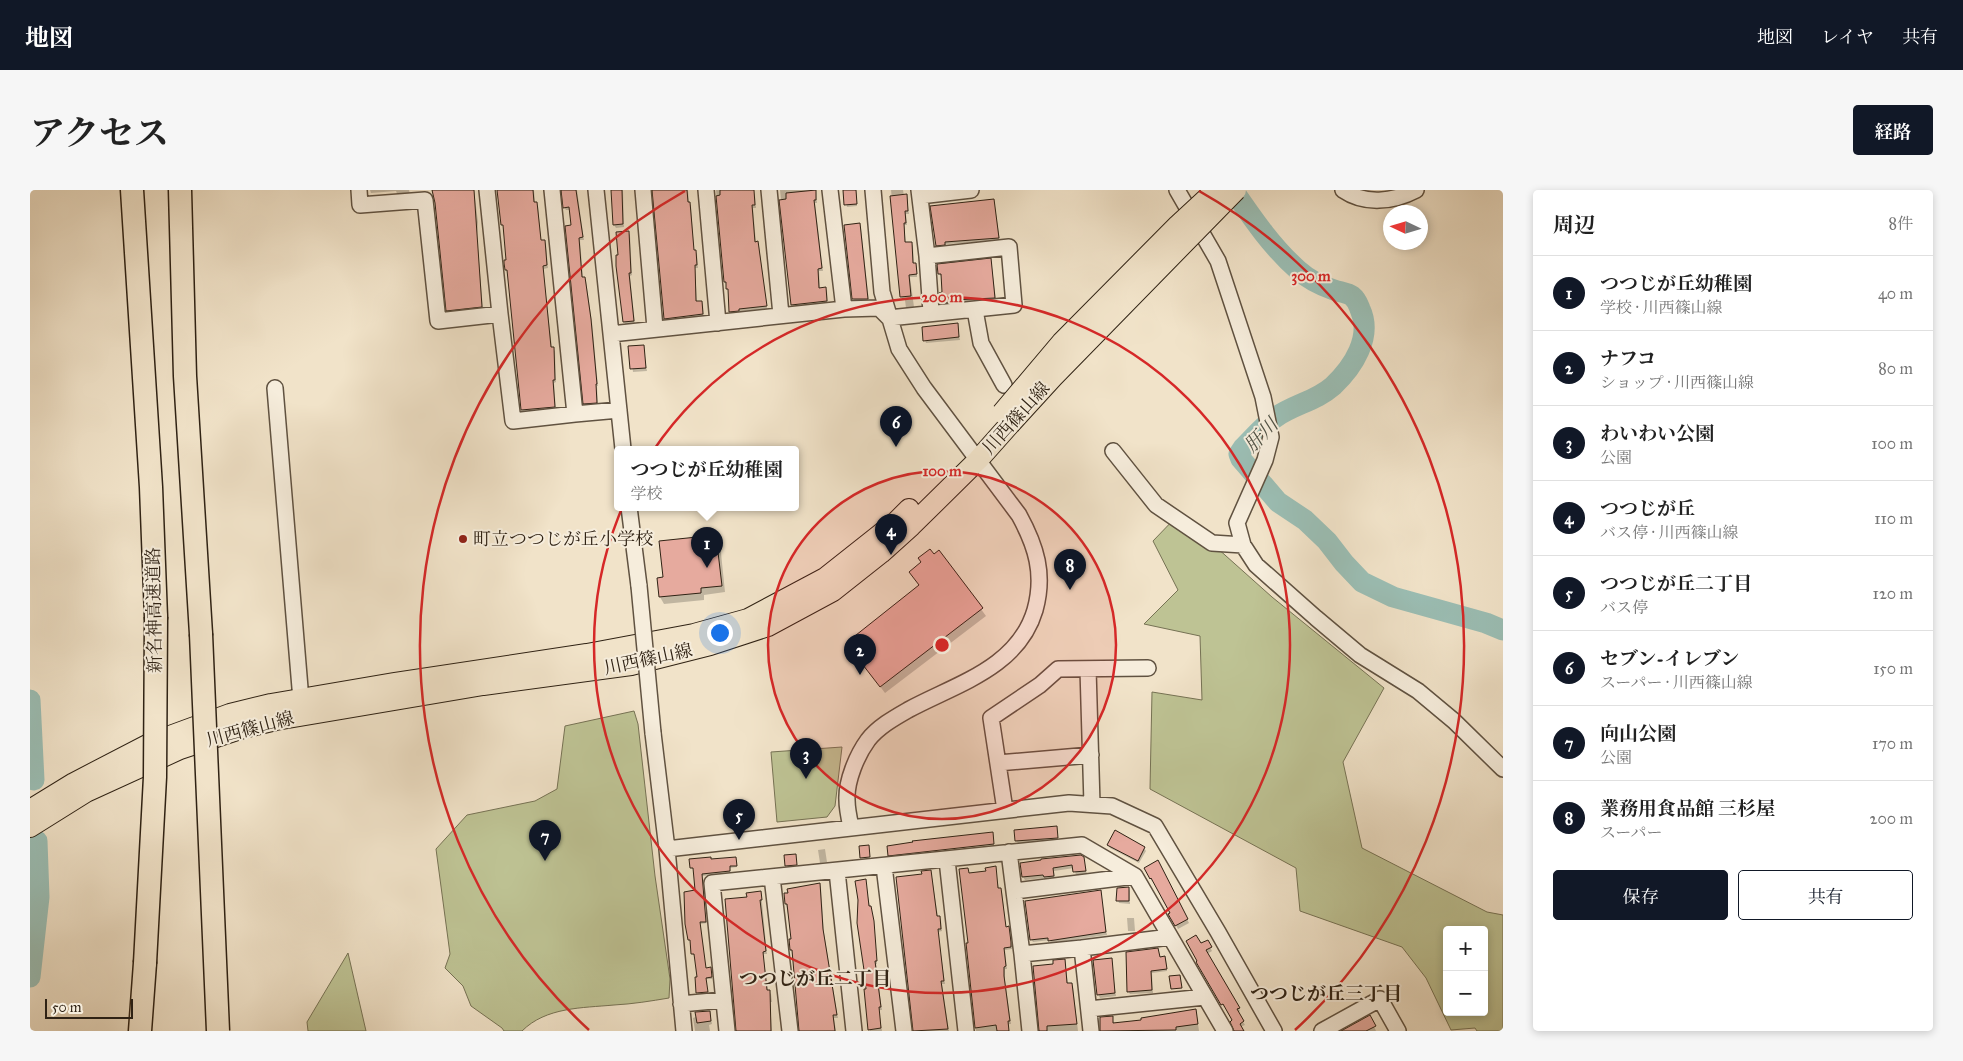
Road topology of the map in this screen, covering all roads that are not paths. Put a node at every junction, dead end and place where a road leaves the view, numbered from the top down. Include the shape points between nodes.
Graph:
1 (132, 190) edge
2 (180, 190) edge
3 (359, 190) edge
4 (488, 190) edge
5 (552, 190) edge
6 (596, 190) edge
7 (643, 190) edge
8 (706, 190) edge
9 (769, 190) edge
10 (830, 190) edge
11 (873, 190) edge
12 (971, 190) edge
13 (1177, 190) edge
14 (1216, 190) edge
15 (1236, 190) edge
16 (1343, 190) edge
17 (1416, 190) edge
18 (919, 193) edge
19 (424, 195) edge
20 (926, 256) junction
21 (844, 308) junction
22 (975, 310) junction
23 (932, 312) junction
24 (500, 314) junction
25 (781, 315) junction
26 (889, 318) junction
27 (718, 322) junction
28 (655, 328) junction
29 (611, 334) junction
30 (1004, 385) dead end
31 (275, 388) dead end
32 (619, 410) junction
33 (575, 414) junction
34 (1006, 418) junction
35 (623, 446) edge
36 (1113, 451) dead end
37 (974, 455) junction
38 (630, 511) edge
39 (1243, 545) junction
40 (1148, 668) dead end
41 (1088, 669) junction
42 (301, 700) junction
43 (1090, 755) junction
44 (998, 763) junction
45 (1503, 769) edge
46 (1092, 804) junction
47 (30, 810) edge
48 (1005, 810) junction
49 (30, 827) edge
50 (851, 827) junction
51 (667, 849) junction
52 (1009, 852) junction
53 (947, 860) junction
54 (884, 866) junction
55 (837, 871) junction
56 (1136, 876) junction
57 (772, 877) junction
58 (1015, 891) junction
59 (1170, 937) junction
60 (1082, 948) junction
61 (1022, 954) junction
62 (1205, 997) junction
63 (723, 1000) junction
64 (681, 1004) junction
65 (1089, 1009) junction
66 (1326, 1030) edge
67 (140, 1031) edge
68 (218, 1031) edge
69 (684, 1031) edge
70 (727, 1031) edge
71 (790, 1031) edge
72 (854, 1031) edge
73 (904, 1031) edge
74 (966, 1031) edge
75 (1030, 1031) edge
76 (1091, 1031) edge
77 (1225, 1031) edge
78 (1274, 1031) edge
79 (1398, 1031) edge

1 - 67 highway, 新名神高速道路, bridge via 156,617 155,777
2 - 68 highway, bridge via 185,376 201,634
3 - 19 street via 360,205
4 - 24 street
5 - 33 street
6 - 29 street
7 - 28 street
8 - 27 street
9 - 25 street
10 - 21 street
11 - 26 street via 882,292
12 - 18 street
13 - 39 street via 1218,261 1264,397 1271,437 1265,460 1237,523
14 - 34 main road, 川西篠山線, bridge via 1062,342
15 - 34 main road, 川西篠山線, bridge via 1053,377
16 - 17 street via 1352,196 1380,201 1399,198
18 - 20 street
19 - 24 street via 438,321
20 - 22 street via 1009,247 1014,305
20 - 23 street
21 - 25 street
21 - 26 street via 879,308
22 - 23 street
22 - 30 street via 981,343
23 - 26 street
24 - 33 street via 513,421
25 - 27 street
26 - 37 street via 899,349
27 - 28 street
28 - 29 street
29 - 32 street
31 - 42 street
32 - 33 street
32 - 35 street
34 - 37 main road, 川西篠山線
36 - 39 street via 1156,505 1212,543
37 - 42 main road, 川西篠山線 via 824,578 748,619 694,634 587,654
37 - 49 main road, 川西篠山線 via 912,526 881,553 833,591 768,626 631,665 483,685 243,728 180,749 86,792
37 - 50 street via 1019,515 1032,538 1039,567 1037,601 1031,623 1020,642 994,665 889,720 869,740 851,776 847,799
38 - 51 street, bridge
39 - 45 street via 1256,566 1301,605 1360,655 1425,697
40 - 41 street
41 - 43 street
41 - 44 street via 1058,669 991,718
42 - 47 main road, 川西篠山線 via 230,714 151,743
43 - 44 street
43 - 46 street
44 - 48 street
46 - 48 street via 1069,803
46 - 78 street via 1112,806 1155,826
48 - 50 street
50 - 51 street
51 - 64 street
52 - 53 street
52 - 56 street via 1082,845
52 - 58 street
53 - 54 street
53 - 74 street
54 - 55 street
54 - 73 street
55 - 57 street
55 - 72 street
56 - 58 street
56 - 59 street
57 - 63 street via 712,883
57 - 71 street
58 - 61 street
59 - 60 street
59 - 62 street
60 - 61 street
60 - 65 street
61 - 75 street
62 - 65 street
62 - 77 street
63 - 64 street
63 - 70 street
64 - 69 street
65 - 76 street
66 - 79 street via 1380,999

